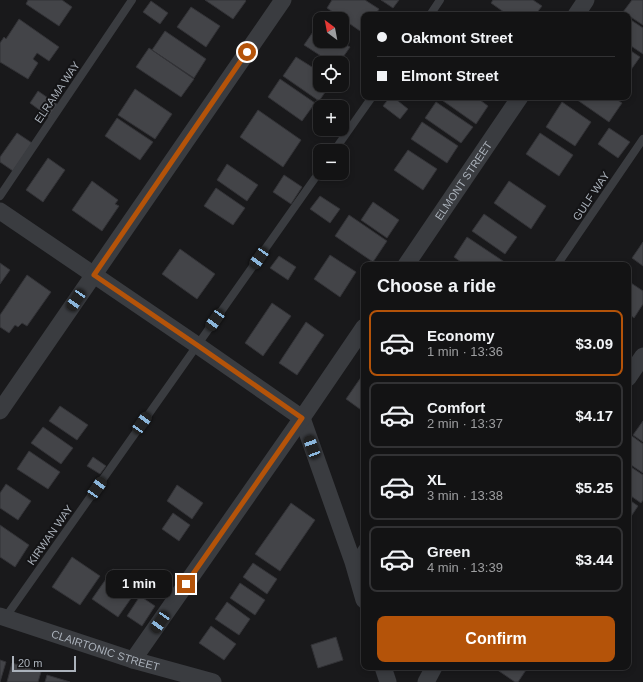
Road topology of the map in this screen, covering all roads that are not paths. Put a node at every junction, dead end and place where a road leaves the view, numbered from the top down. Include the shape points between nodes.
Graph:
1 (132, 0) edge
2 (283, 0) edge
3 (440, 0) edge
4 (586, 0) edge
5 (432, 12) edge
6 (578, 12) edge
7 (370, 100) edge
8 (518, 100) edge
9 (643, 139) edge
10 (339, 144) edge
11 (314, 180) edge
12 (0, 196) edge
13 (0, 211) edge
14 (408, 262) edge
15 (559, 262) edge
16 (94, 275) junction
17 (361, 331) edge
18 (197, 345) junction
19 (643, 356) edge
20 (631, 374) edge
21 (0, 411) edge
22 (302, 418) junction
23 (361, 550) edge
24 (353, 562) junction
25 (361, 590) edge
26 (3, 617) edge
27 (133, 660) junction
28 (384, 670) edge
29 (432, 670) edge
30 (213, 682) edge
31 (388, 682) edge
32 (426, 682) edge

1 - 12 lane, ELRAMA WAY
2 - 16 street
3 - 5 lane
4 - 6 street
7 - 10 lane
8 - 14 street, ELMONT STREET
9 - 15 lane, GULF WAY
11 - 18 lane, KIRWAN WAY
13 - 16 street
16 - 18 street
16 - 21 street
17 - 22 street
18 - 22 street
18 - 26 lane, KIRWAN WAY
19 - 20 street
22 - 24 street
22 - 27 street
23 - 24 lane
24 - 25 street
26 - 27 street, CLAIRTONIC STREET
27 - 30 street, CLAIRTONIC STREET
28 - 31 street
29 - 32 street

